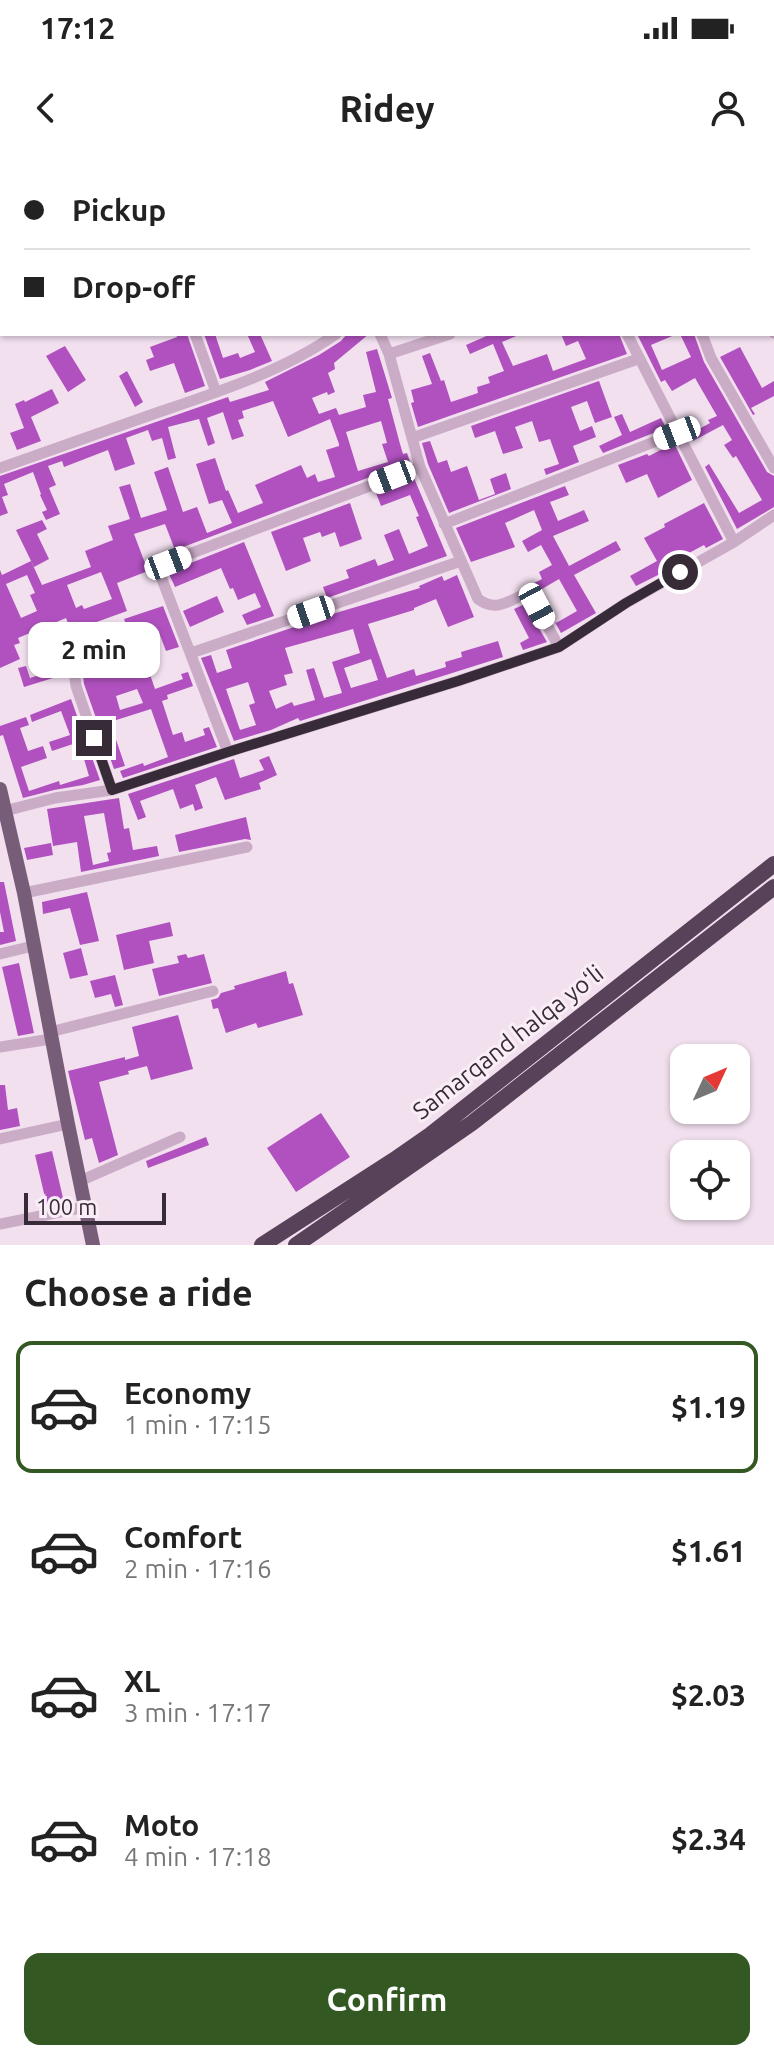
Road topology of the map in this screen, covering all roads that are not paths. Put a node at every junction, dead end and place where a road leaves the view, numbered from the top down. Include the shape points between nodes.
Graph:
1 (196, 336) edge
2 (333, 336) edge
3 (381, 336) edge
4 (444, 336) edge
5 (628, 336) edge
6 (703, 336) edge
7 (389, 354) junction
8 (638, 359) junction
9 (216, 392) junction
10 (677, 433) junction
11 (412, 438) junction
12 (420, 467) junction
13 (0, 468) edge
14 (774, 468) edge
15 (774, 515) edge
16 (444, 524) junction
17 (734, 542) junction
18 (461, 561) junction
19 (70, 639) dead end
20 (559, 647) junction
21 (191, 653) junction
22 (228, 752) junction
23 (0, 789) edge
24 (112, 790) junction
25 (3, 811) edge
26 (247, 847) dead end
27 (774, 864) edge
28 (774, 887) edge
29 (24, 893) junction
30 (33, 946) junction
31 (0, 954) edge
32 (213, 991) dead end
33 (50, 1036) junction
34 (0, 1047) edge
35 (68, 1124) junction
36 (180, 1137) dead end
37 (0, 1139) edge
38 (80, 1181) junction
39 (85, 1207) junction
40 (302, 1221) junction
41 (0, 1224) edge
42 (306, 1242) edge
43 (93, 1245) edge
44 (262, 1245) edge

1 - 9 street
2 - 9 street
3 - 7 street
4 - 7 street
5 - 8 street
6 - 14 street
7 - 11 street
8 - 10 street
8 - 11 street
9 - 13 street
10 - 16 street
10 - 17 street
11 - 12 street
12 - 16 street
12 - 21 street via 160,565
15 - 17 street
16 - 18 street
17 - 20 street
18 - 20 street via 485,604 497,607 525,594 532,598
18 - 21 street
19 - 24 street via 76,686
20 - 22 street
21 - 22 street
22 - 24 street
23 - 25 main road
24 - 25 street
25 - 29 main road
26 - 29 street
27 - 40 highway, Samarqand halqa yoʻli via 430,1135
28 - 42 highway, Samarqand halqa yoʻli via 472,1123
29 - 30 main road
30 - 31 street
30 - 33 main road
32 - 33 street
33 - 34 street
33 - 35 main road
35 - 37 street
35 - 38 main road
36 - 38 street
38 - 39 main road
39 - 41 street
39 - 43 main road
40 - 42 highway
40 - 44 highway, Samarqand halqa yoʻli

